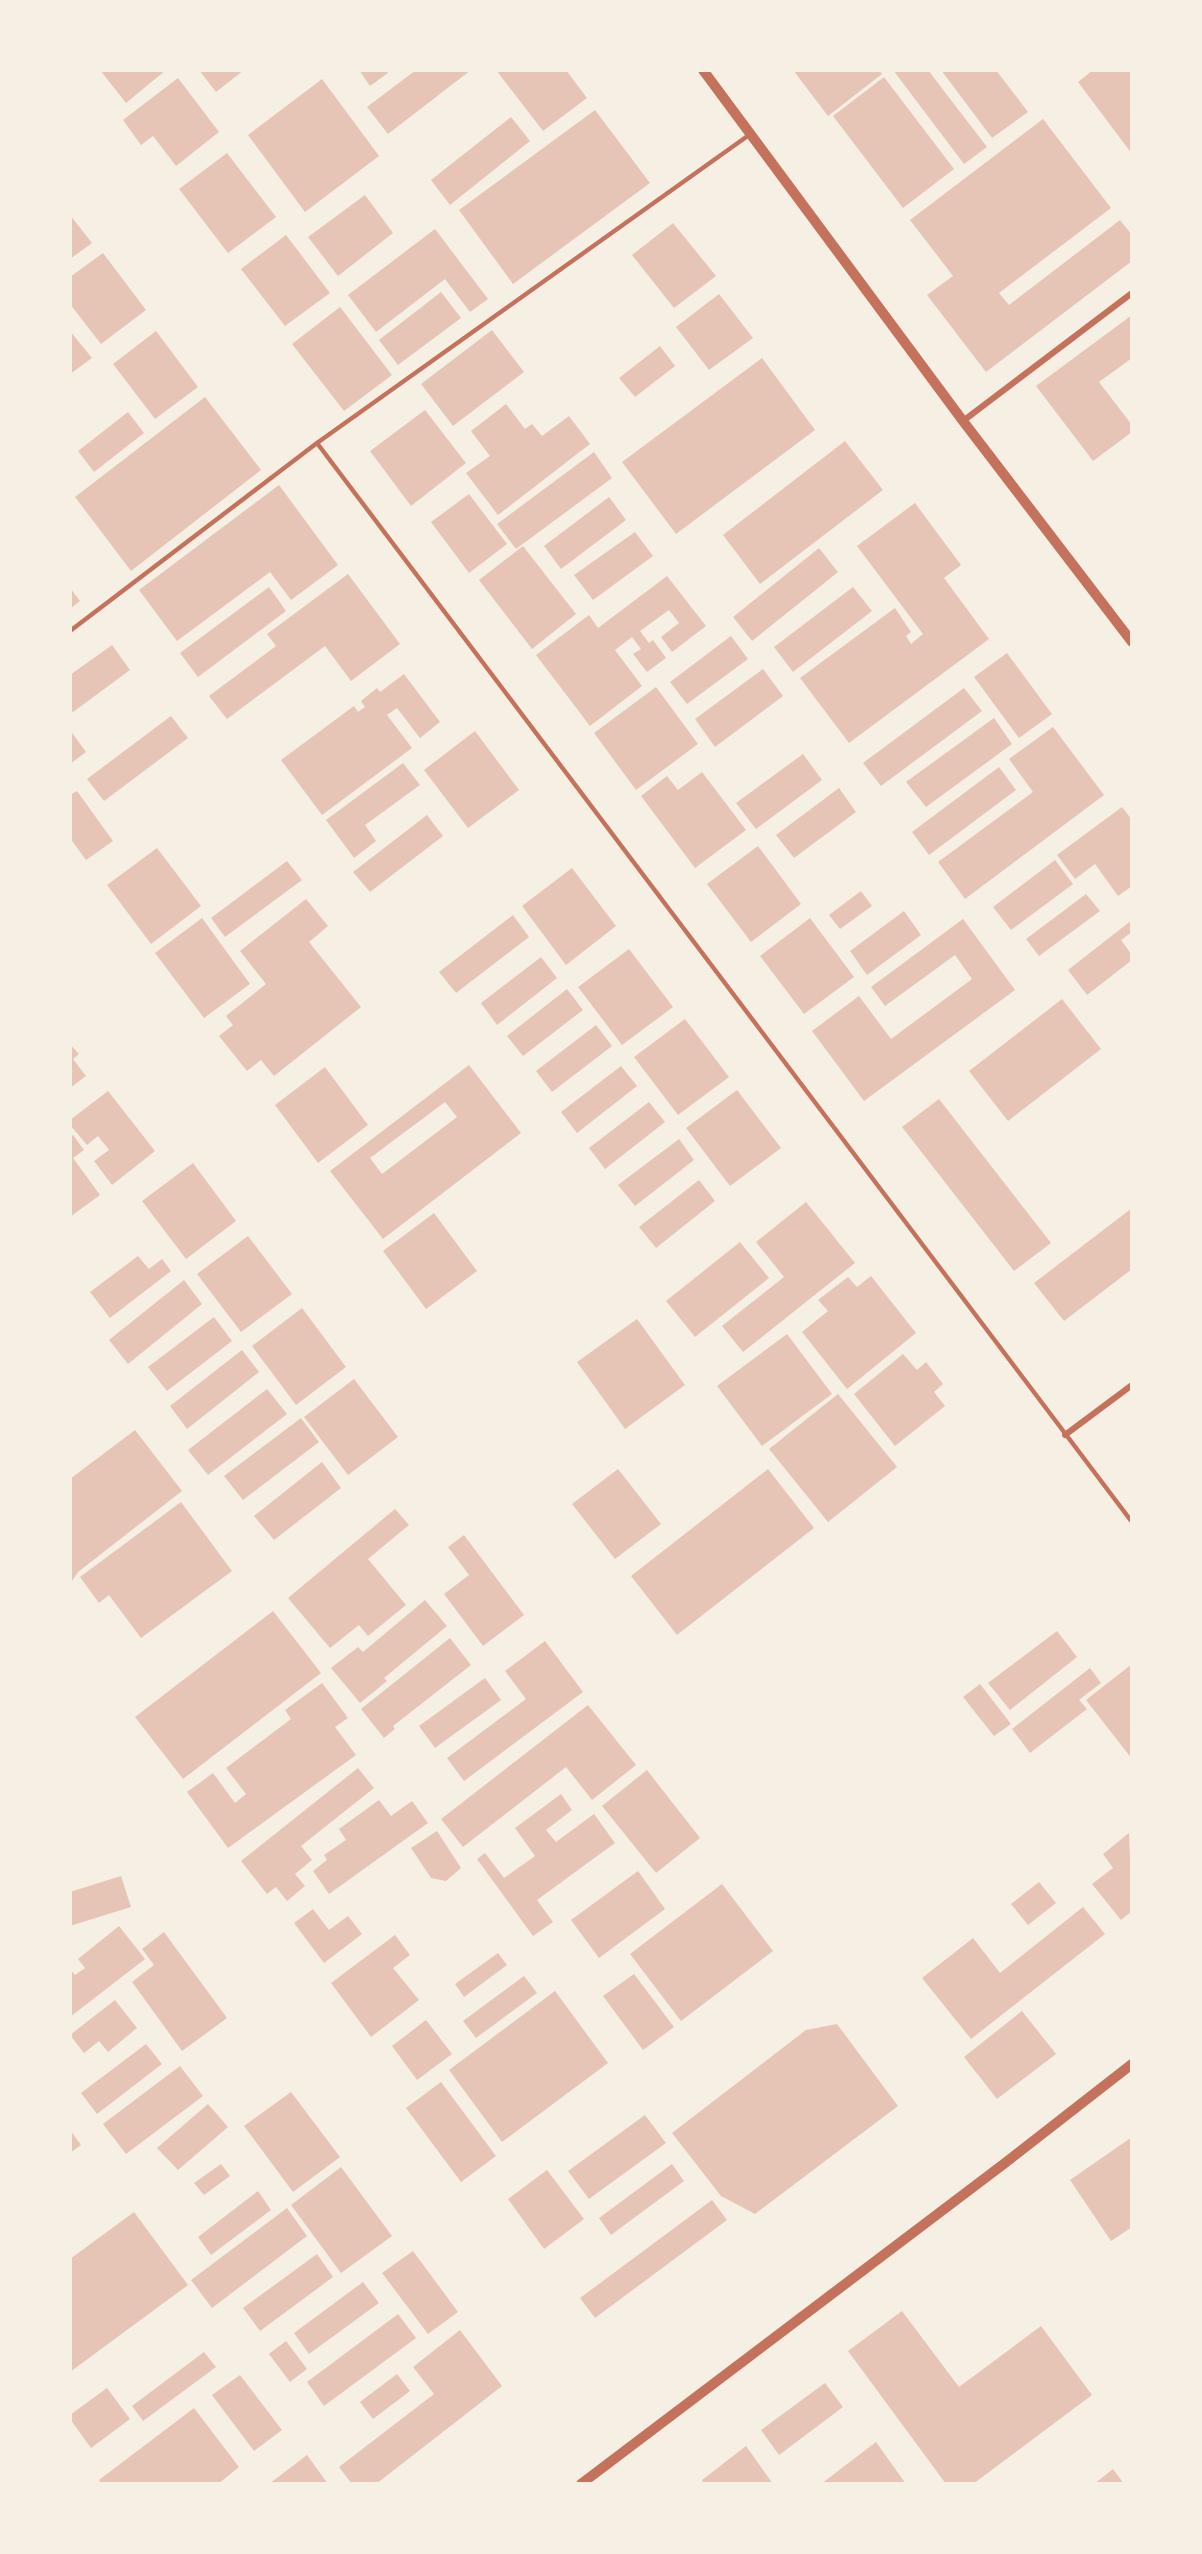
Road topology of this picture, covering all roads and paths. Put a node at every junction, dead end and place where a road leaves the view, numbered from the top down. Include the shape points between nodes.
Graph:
1 (703, 70) edge
2 (752, 134) junction
3 (1131, 293) edge
4 (963, 421) junction
5 (317, 443) junction
6 (70, 631) edge
7 (1131, 642) edge
8 (1131, 1384) edge
9 (1065, 1435) junction
10 (1131, 1522) edge
11 (1131, 2064) edge
12 (581, 2484) edge

1 - 2 street
2 - 4 street
2 - 5 lane
3 - 4 street
4 - 7 street
5 - 6 lane
5 - 9 lane
8 - 9 street
9 - 10 lane
11 - 12 street

